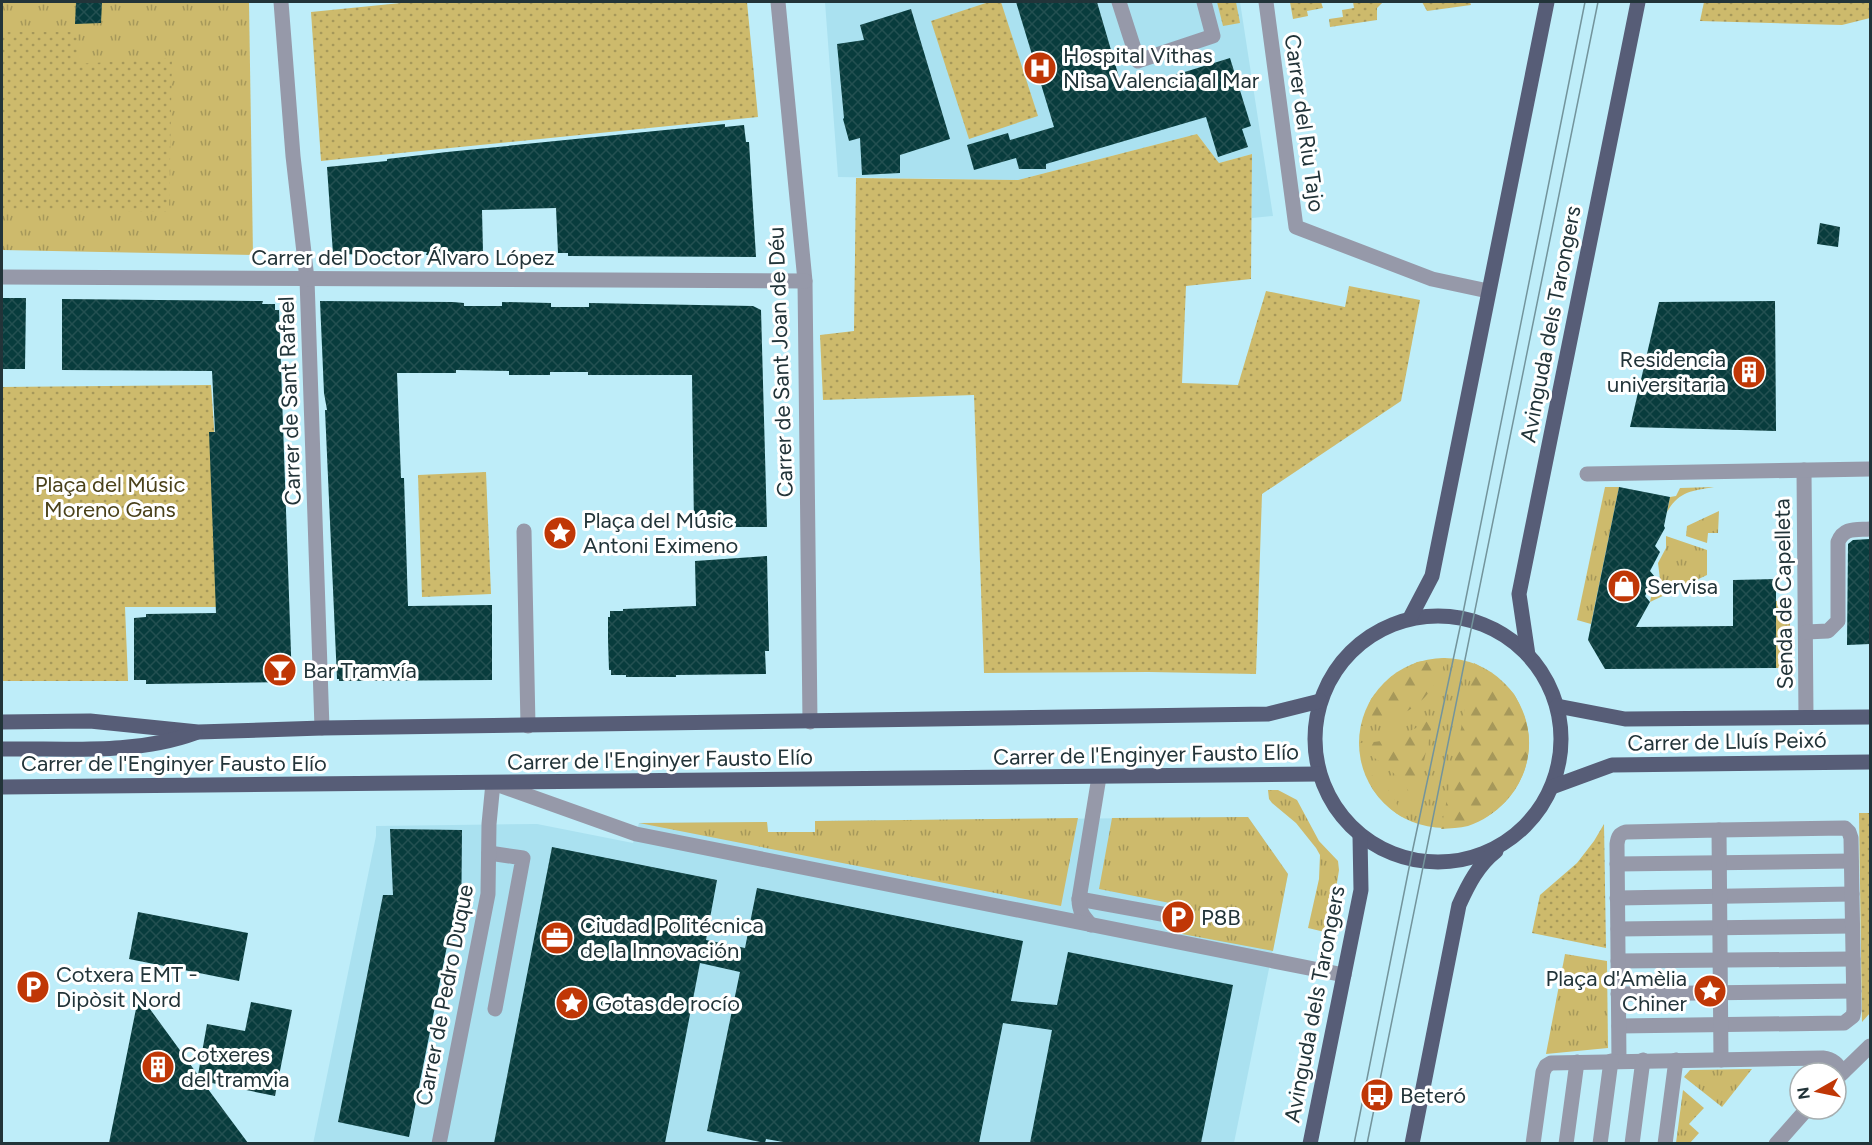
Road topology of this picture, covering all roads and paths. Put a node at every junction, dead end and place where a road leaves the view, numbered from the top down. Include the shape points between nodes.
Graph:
1 (281, 2) edge
2 (778, 2) edge
3 (1119, 2) edge
4 (1204, 2) edge
5 (1266, 2) edge
6 (1547, 2) edge
7 (1638, 2) edge
8 (2, 277) edge
9 (307, 279) junction
10 (805, 281) junction
11 (1488, 291) junction
12 (1804, 470) junction
13 (1870, 470) edge
14 (1587, 474) dead end
15 (1870, 529) edge
16 (524, 531) dead end
17 (1410, 618) junction
18 (1806, 632) junction
19 (1528, 655) junction
20 (1320, 701) junction
21 (1557, 706) junction
22 (1806, 717) junction
23 (1870, 717) edge
24 (2, 722) edge
25 (810, 722) junction
26 (528, 726) junction
27 (322, 728) junction
28 (198, 732) junction
29 (2, 749) edge
30 (1870, 762) edge
31 (1319, 774) junction
32 (1099, 777) junction
33 (493, 783) junction
34 (2, 787) edge
35 (1552, 787) junction
36 (1719, 830) junction
37 (1360, 836) junction
38 (1512, 838) junction
39 (489, 853) junction
40 (1851, 861) junction
41 (1719, 863) junction
42 (1617, 864) junction
43 (1852, 894) junction
44 (1720, 896) junction
45 (1617, 898) junction
46 (1079, 899) junction
47 (1178, 917) dead end
48 (1091, 925) junction
49 (1852, 926) junction
50 (1720, 928) junction
51 (1617, 929) junction
52 (1853, 958) junction
53 (1720, 960) junction
54 (1618, 962) junction
55 (1344, 975) junction
56 (1854, 991) junction
57 (1721, 993) junction
58 (1618, 994) junction
59 (495, 1009) dead end
60 (1721, 1024) junction
61 (1619, 1026) junction
62 (1870, 1046) edge
63 (1643, 1060) junction
64 (1676, 1060) junction
65 (1721, 1060) junction
66 (1615, 1061) junction
67 (1833, 1061) edge
68 (1577, 1062) junction
69 (1848, 1067) edge
70 (1796, 1121) edge
71 (439, 1143) edge
72 (1310, 1143) edge
73 (1412, 1143) edge
74 (1533, 1143) edge
75 (1566, 1143) edge
76 (1599, 1143) edge
77 (1632, 1143) edge
78 (1665, 1143) edge
79 (1776, 1143) edge

1 - 9 street, Carrer de Sant Rafael
2 - 10 street, Carrer de Sant Joan de Déu
3 - 4 street via 1138,60 1213,36
5 - 11 street, Carrer del Riu Tajo via 1296,227 1432,279
6 - 11 main road
7 - 19 main road, Avinguda dels Tarongers via 1519,594
8 - 9 street, Carrer del Doctor Álvaro López
9 - 10 street, Carrer del Doctor Álvaro López
9 - 27 street, Carrer de Sant Rafael
10 - 25 street, Carrer de Sant Joan de Déu
11 - 17 main road via 1432,576
12 - 13 street
12 - 14 street
12 - 18 street, Senda de Capelleta
15 - 18 street via 1841,534 1838,621 1828,631
16 - 26 street
17 - 19 main road via 1436,615 1473,620 1503,634
17 - 20 main road via 1364,639 1330,677
18 - 22 street, Senda de Capelleta
19 - 21 main road
20 - 25 main road, Carrer de l'Enginyer Fausto Elío via 1268,714
20 - 31 main road via 1314,737
21 - 22 main road, Carrer de Lluís Peixó via 1625,719
21 - 35 main road via 1561,747
22 - 23 main road, Carrer de Lluís Peixó
24 - 28 main road, Carrer de l'Enginyer Fausto Elío via 90,721
25 - 26 main road, Carrer de l'Enginyer Fausto Elío
26 - 27 main road, Carrer de l'Enginyer Fausto Elío
27 - 28 main road, Carrer de l'Enginyer Fausto Elío
28 - 29 main road, Carrer de l'Enginyer Fausto Elío via 172,742 126,748
30 - 35 main road, Carrer de Lluís Peixó via 1612,765
31 - 32 main road, Carrer de l'Enginyer Fausto Elío
31 - 37 main road via 1335,808
32 - 33 main road, Carrer de l'Enginyer Fausto Elío
32 - 46 street
33 - 34 main road, Carrer de l'Enginyer Fausto Elío
33 - 39 street, Carrer de Pedro Duque
33 - 48 street via 636,834
35 - 38 main road via 1535,815
36 - 40 street via 1845,828 1851,838
36 - 41 street
36 - 42 street via 1621,833
37 - 38 main road via 1384,851 1425,862 1475,857
37 - 55 main road, Avinguda dels Tarongers via 1361,890
38 - 73 main road via 1475,873 1460,905
39 - 59 street via 523,858
39 - 71 street, Carrer de Pedro Duque via 488,894
40 - 41 street
40 - 43 street
41 - 42 street
41 - 44 street
42 - 45 street
43 - 44 street
43 - 49 street
44 - 45 street
44 - 50 street
45 - 51 street
46 - 47 street
46 - 48 street via 1079,908
48 - 55 street
49 - 50 street
49 - 52 street
50 - 51 street
50 - 53 street
51 - 54 street
52 - 53 street
52 - 56 street
53 - 54 street
53 - 57 street
54 - 58 street
55 - 72 main road, Avinguda dels Tarongers
56 - 57 street
56 - 60 street via 1853,1016 1844,1023
57 - 58 street
57 - 60 street
58 - 61 street
60 - 61 street
60 - 65 street
61 - 66 street
62 - 69 street
63 - 64 street
63 - 66 street
63 - 77 street
64 - 65 street
64 - 78 street
65 - 67 street
66 - 68 street
66 - 76 street
68 - 74 street via 1546,1066
68 - 75 street
70 - 79 street

